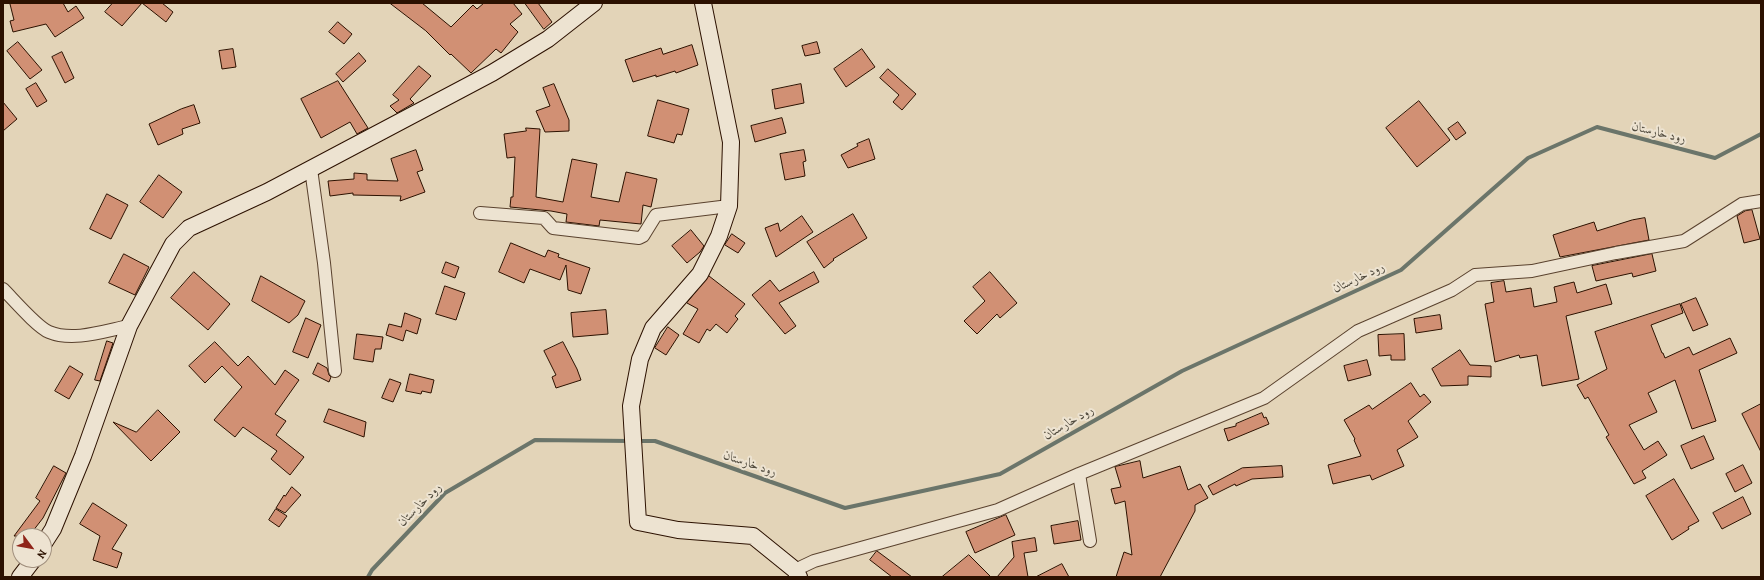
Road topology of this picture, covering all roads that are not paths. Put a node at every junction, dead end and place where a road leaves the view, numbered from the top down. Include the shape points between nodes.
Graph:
1 (594, 3) edge
2 (703, 3) edge
3 (311, 169) junction
4 (1761, 201) edge
5 (729, 206) junction
6 (480, 213) dead end
7 (3, 289) edge
8 (129, 326) junction
9 (335, 371) dead end
10 (1079, 474) junction
11 (52, 531) edge
12 (1090, 541) dead end
13 (27, 568) edge
14 (797, 574) edge
15 (20, 577) edge

1 - 3 street via 548,39 492,74
2 - 5 street via 731,142
3 - 8 street via 189,228 173,244
3 - 9 street
4 - 10 street via 1742,204 1684,241 1532,271 1475,275 1452,290 1358,331 1264,398
5 - 6 street via 656,215 643,236 639,238 553,228 544,218
5 - 14 street via 719,236 700,274 653,328 640,359 631,406 638,522 678,530 753,536
7 - 8 street via 48,332 74,336
8 - 11 street via 83,456
10 - 12 street
10 - 14 street via 998,510 814,561
13 - 15 street

